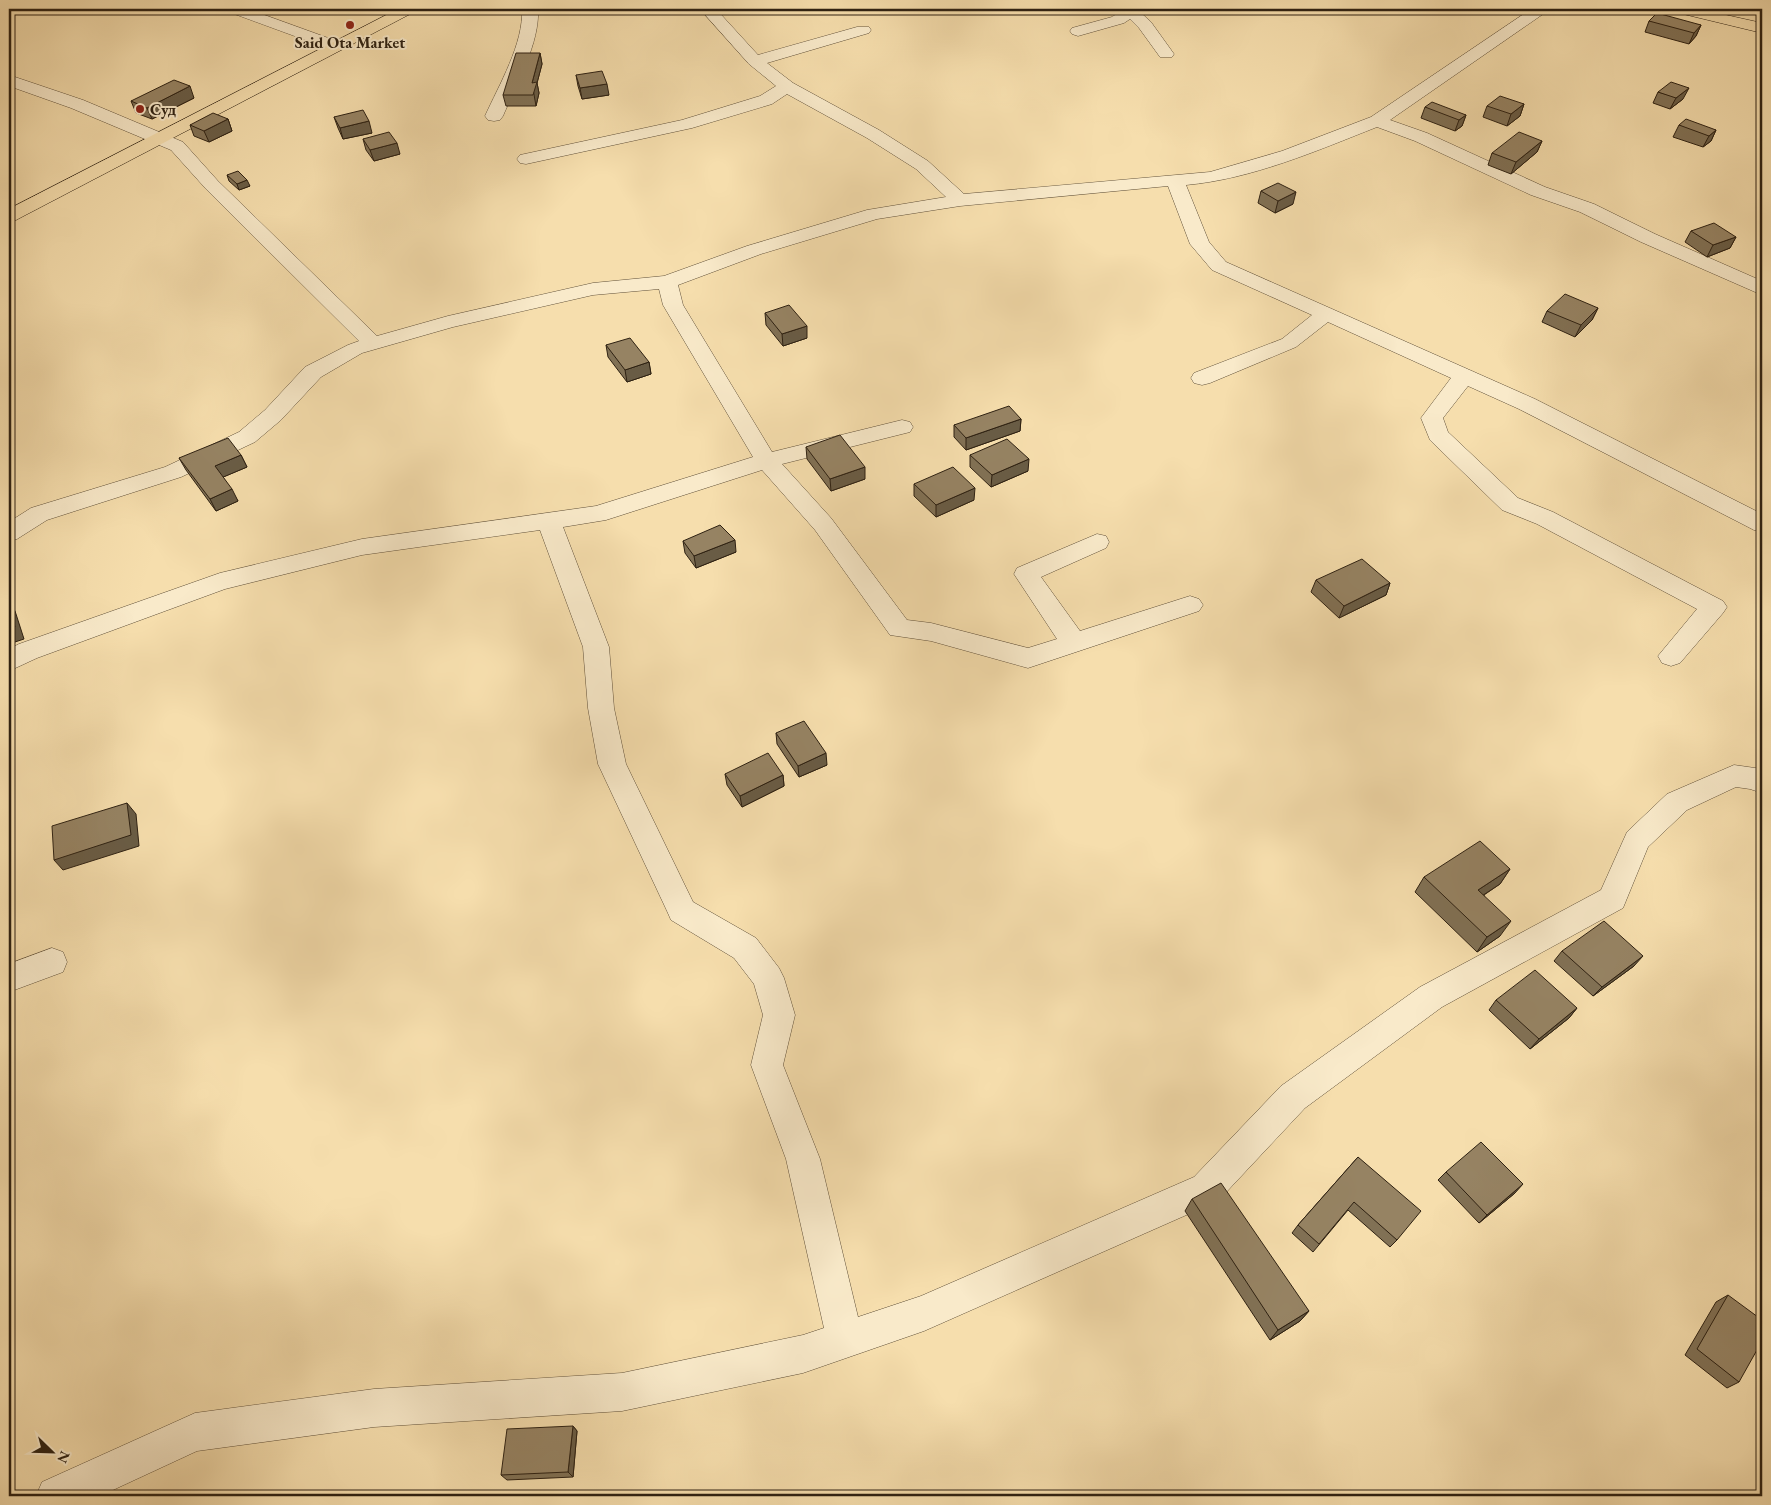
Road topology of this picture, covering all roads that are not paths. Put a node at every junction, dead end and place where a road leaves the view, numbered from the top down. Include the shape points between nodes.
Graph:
1 (234, 9) edge
2 (409, 9) edge
3 (530, 9) edge
4 (708, 9) edge
5 (1541, 9) edge
6 (1680, 9) edge
7 (1132, 10) edge
8 (1762, 28) edge
9 (863, 30) dead end
10 (1078, 31) dead end
11 (336, 46) junction
12 (1166, 54) dead end
13 (755, 61) junction
14 (9, 80) edge
15 (787, 87) junction
16 (494, 116) dead end
17 (1377, 121) junction
18 (157, 139) junction
19 (526, 159) dead end
20 (1175, 181) junction
21 (960, 200) junction
22 (9, 216) edge
23 (667, 282) junction
24 (1762, 289) edge
25 (1326, 314) junction
26 (373, 344) junction
27 (1464, 376) junction
28 (1202, 378) dead end
29 (902, 428) dead end
30 (766, 461) junction
31 (549, 521) junction
32 (1762, 524) edge
33 (9, 533) edge
34 (1097, 542) dead end
35 (1190, 605) dead end
36 (1074, 643) junction
37 (1671, 656) dead end
38 (9, 661) edge
39 (1762, 782) edge
40 (52, 962) dead end
41 (9, 978) edge
42 (845, 1340) junction
43 (56, 1496) edge

1 - 11 street
2 - 11 main road
3 - 16 street via 532,14 524,44
4 - 13 street
5 - 17 street
6 - 8 main road
7 - 10 street via 1118,20
7 - 12 street
9 - 13 street
11 - 18 main road
13 - 15 street
14 - 18 street via 77,104
15 - 19 street via 766,100 686,124
15 - 21 street via 922,165
17 - 20 street via 1288,156 1211,177
17 - 24 street via 1421,137 1538,191 1587,208
18 - 22 main road
18 - 26 street via 178,146 212,185
20 - 21 street
20 - 25 street via 1200,244 1219,266
21 - 23 street via 874,214 754,250
23 - 26 street via 593,288 448,322
23 - 30 street via 673,306
25 - 27 street
25 - 28 street via 1289,343
26 - 33 street via 339,356 313,372 273,415 247,437 173,472 39,514
27 - 32 street via 1527,404
27 - 37 street via 1432,418 1438,435 1510,504 1545,518 1714,606
29 - 30 street
30 - 31 street via 598,514
30 - 36 street via 823,524 899,628 931,632 1028,658
31 - 38 street via 362,547 220,582 44,645
31 - 42 street via 596,647 612,764 682,911 745,948 768,978 779,1015 767,1065 803,1159
34 - 36 street via 1026,574
35 - 36 street
39 - 42 street via 1756,778 1734,776 1677,802 1638,840 1612,899 1423,1003 1293,1097 1206,1189 924,1313
40 - 41 street
42 - 43 street via 803,1354 622,1392 374,1408 195,1432

